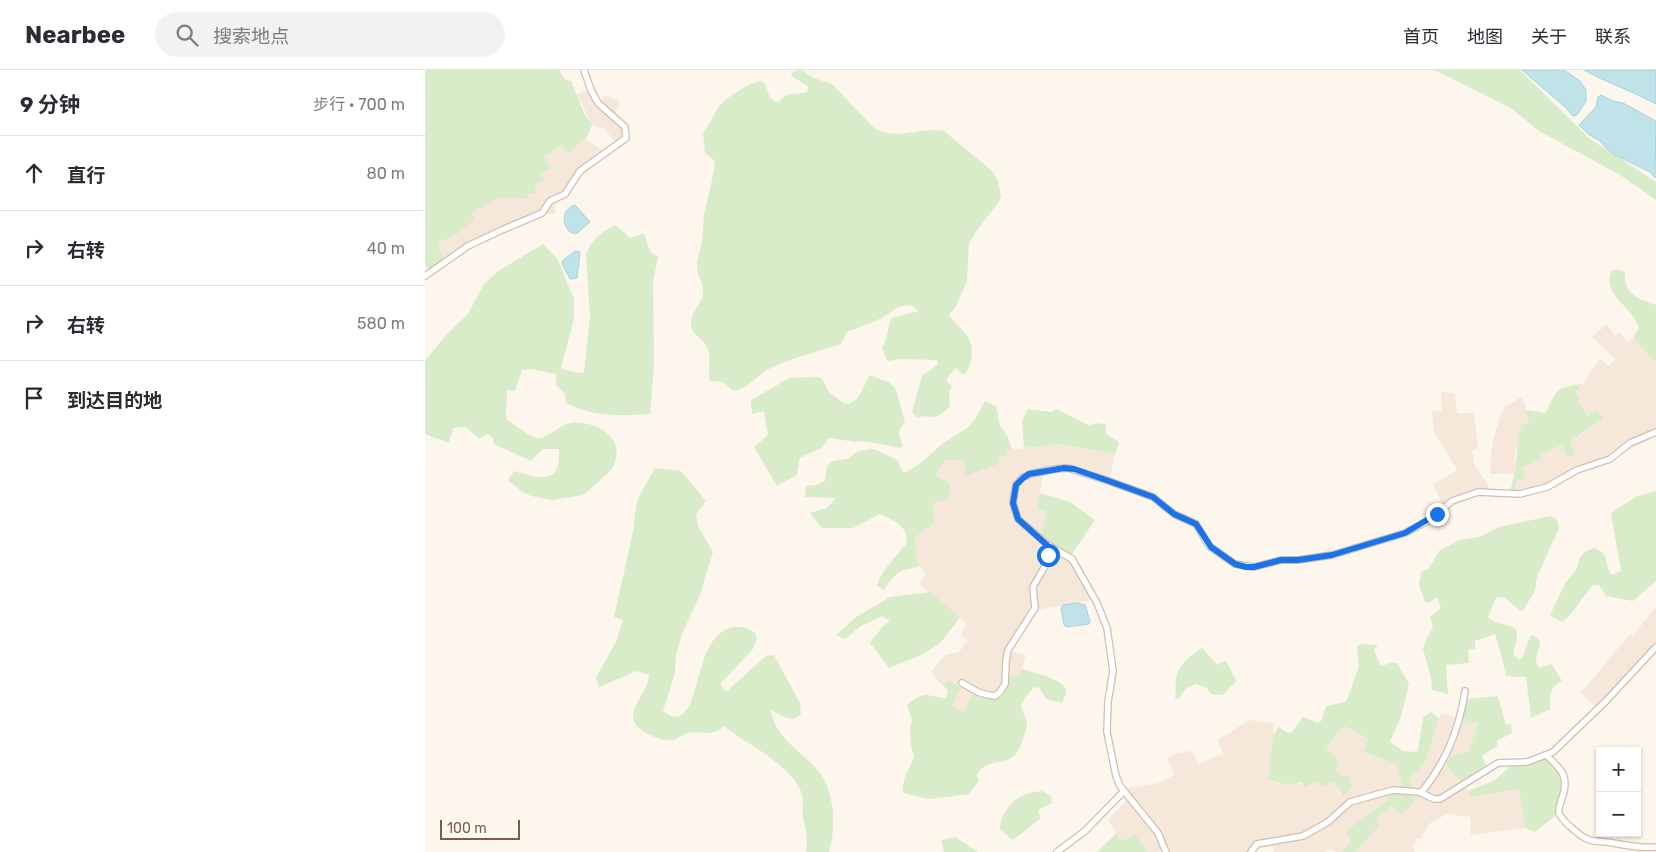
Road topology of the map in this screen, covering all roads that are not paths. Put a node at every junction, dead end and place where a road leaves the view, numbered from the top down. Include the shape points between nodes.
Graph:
1 (584, 70) edge
2 (425, 276) edge
3 (1656, 432) edge
4 (1047, 545) junction
5 (1656, 647) edge
6 (962, 683) dead end
7 (1465, 691) dead end
8 (1546, 755) junction
9 (1124, 792) junction
10 (1421, 793) junction
11 (1656, 847) edge
12 (1057, 852) edge
13 (1166, 852) edge
14 (1251, 852) edge

1 - 2 street via 596,100 625,127 626,138 580,170 565,194 550,202 542,213 468,246
3 - 4 street via 1630,444 1610,459 1577,470 1547,486 1520,494 1477,492 1452,501 1430,520 1405,533 1332,555 1281,560 1254,567 1235,564 1209,546 1196,524 1174,514 1153,497 1074,469 1055,469 1023,478 1016,485 1013,503 1018,519
4 - 6 street via 1045,566 1033,587 1035,608 1008,650 1005,684 995,696 978,692
4 - 9 street via 1072,559 1107,628 1113,671 1107,702 1107,732 1115,776
5 - 8 street via 1606,701 1559,747
7 - 10 street via 1447,752 1435,776
8 - 10 street via 1527,762 1499,763 1441,799
8 - 11 street via 1560,768 1565,778 1560,815 1584,838
9 - 12 street via 1085,832
9 - 13 street via 1159,833
10 - 14 street via 1393,790 1352,801 1328,822 1303,836 1257,844

